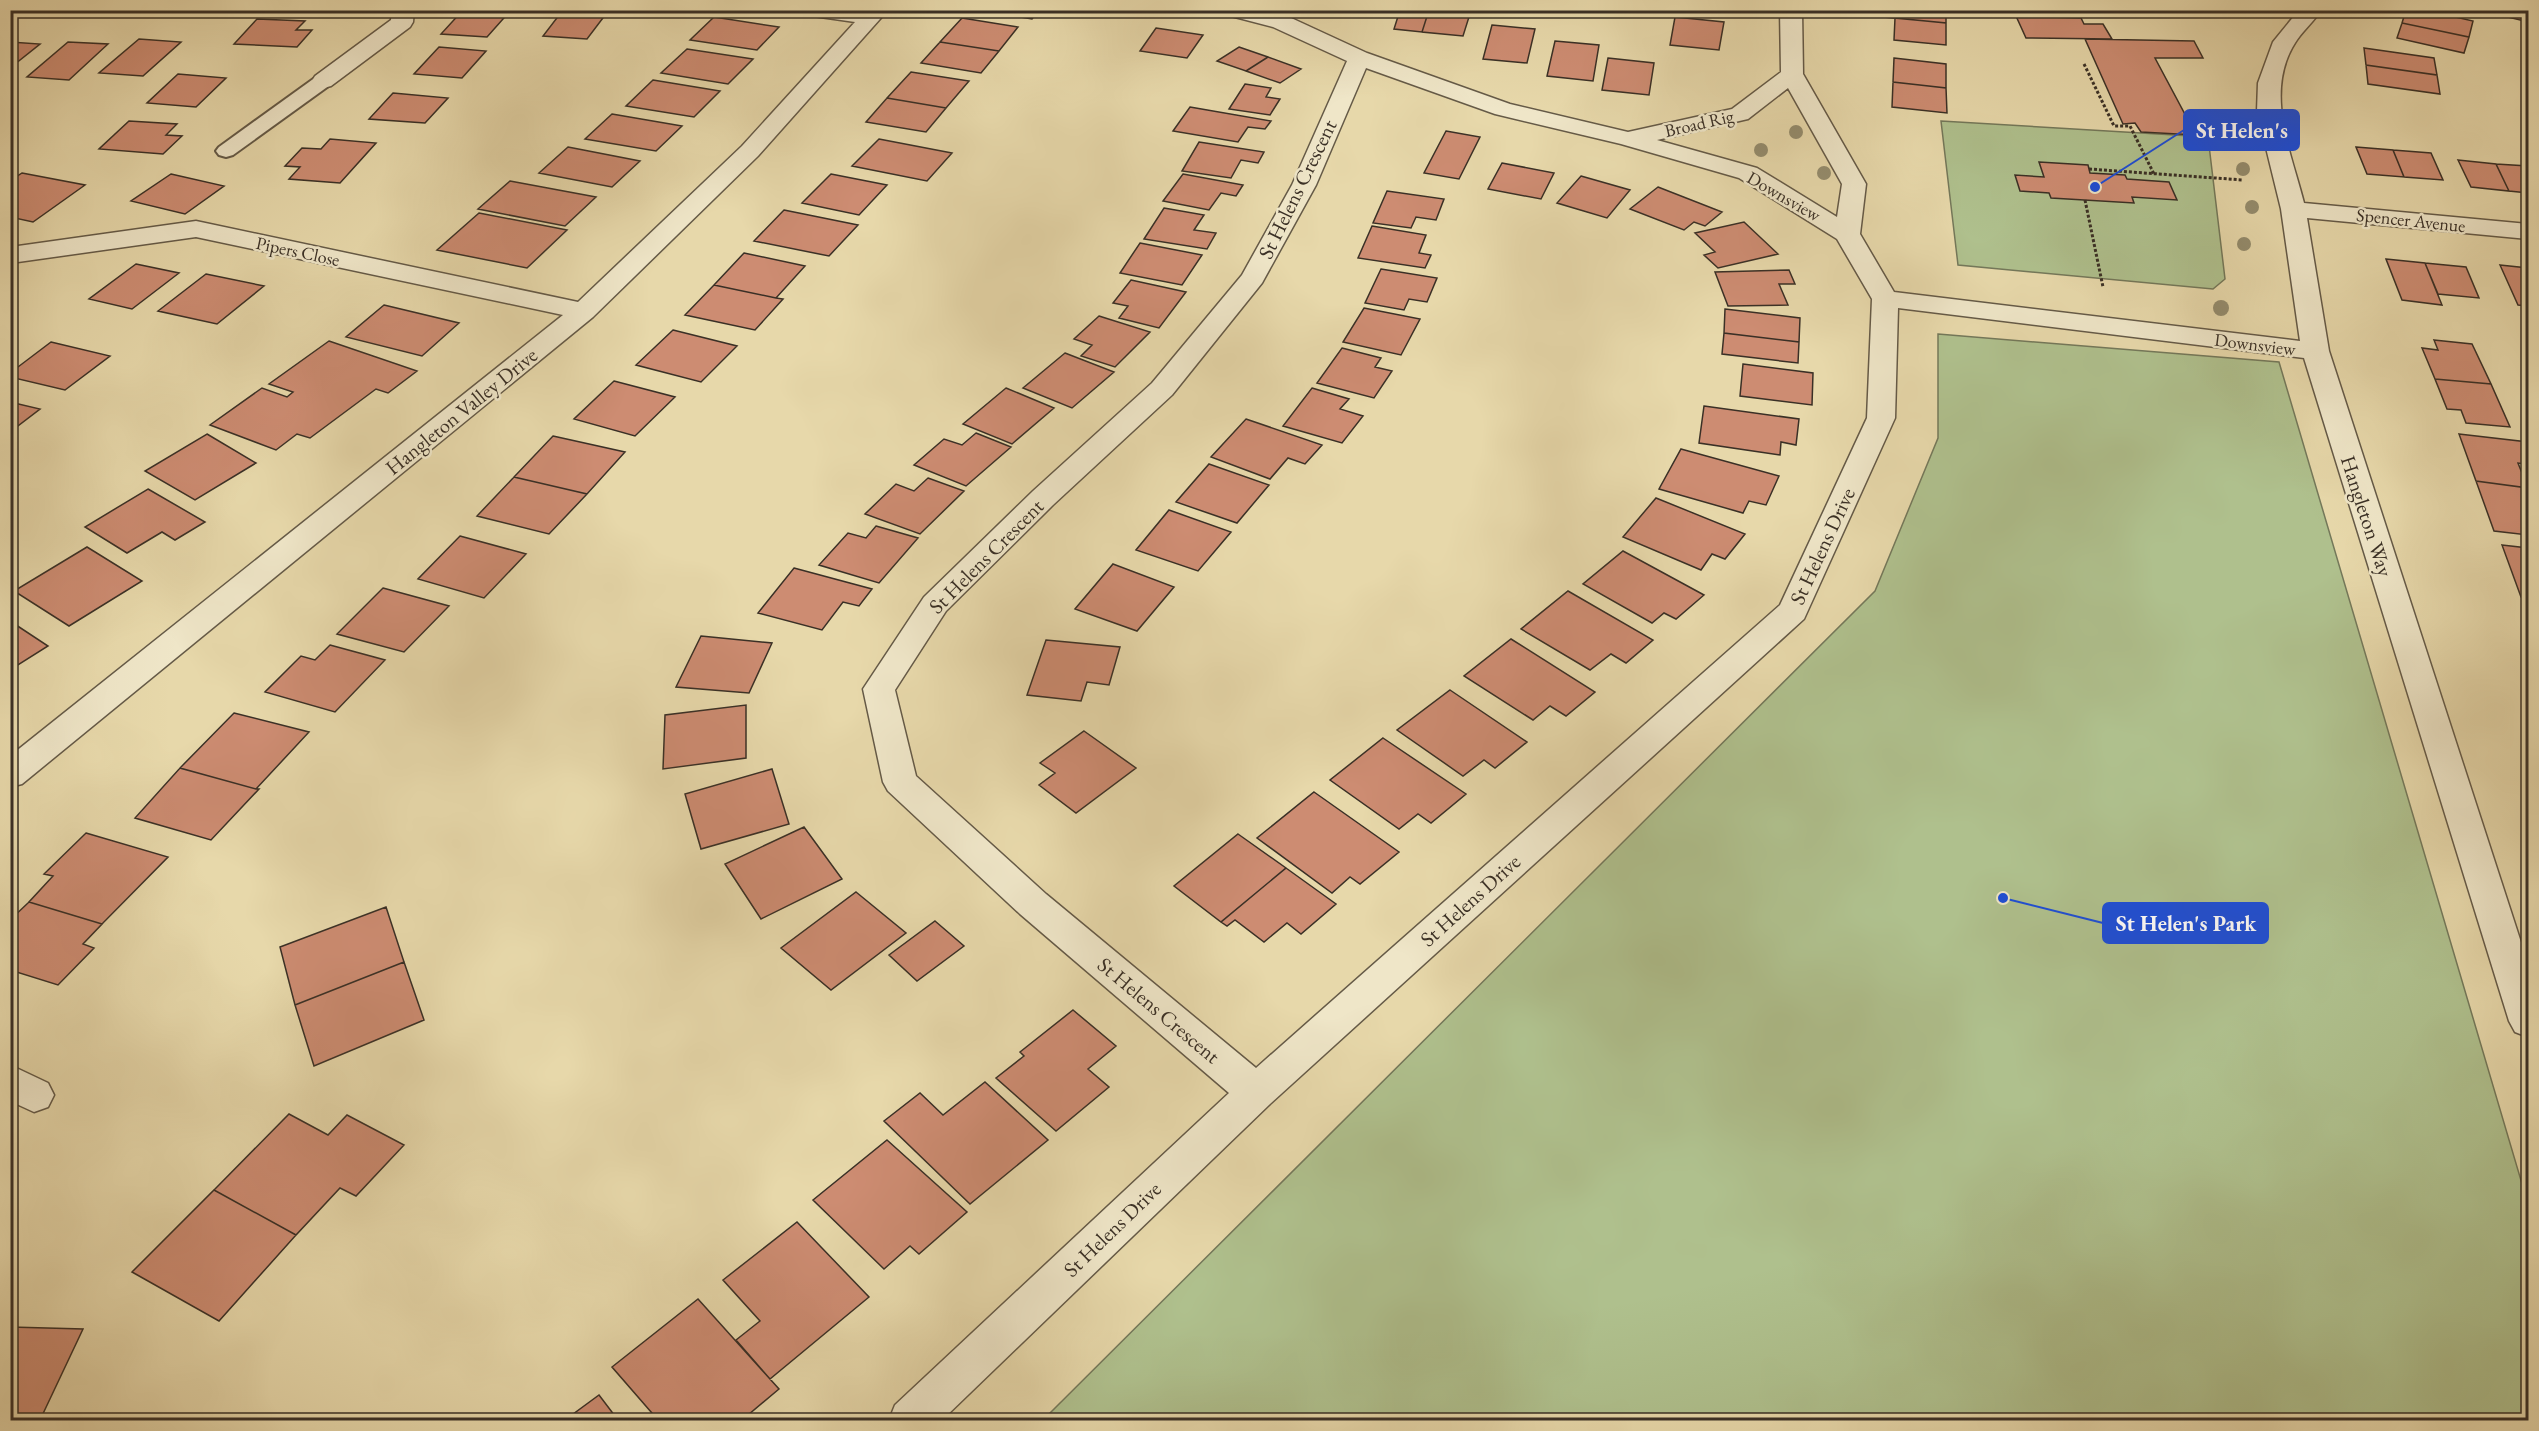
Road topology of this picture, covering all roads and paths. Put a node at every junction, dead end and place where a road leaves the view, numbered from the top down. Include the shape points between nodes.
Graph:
1 (403, 10) edge
2 (814, 10) edge
3 (1236, 10) edge
4 (1791, 10) edge
5 (2311, 10) edge
6 (875, 14) edge
7 (1288, 16) edge
8 (1359, 58) junction
9 (2084, 64) dead end
10 (1792, 74) junction
11 (323, 81) joint
12 (1628, 139) junction
13 (226, 151) dead end
14 (2089, 169) dead end
15 (2155, 175) junction
16 (2286, 183) junction
17 (2085, 200) dead end
18 (2293, 209) junction
19 (2529, 231) edge
20 (1847, 234) junction
21 (10, 253) edge
22 (2103, 290) dead end
23 (1885, 299) junction
24 (584, 311) junction
25 (2315, 351) junction
26 (10, 775) edge
27 (2529, 1021) edge
28 (1256, 1092) junction
29 (911, 1420) edge

1 - 11 street via 402,22
2 - 6 street
3 - 7 street, Downsview
4 - 10 street
5 - 16 street, Hangleton Way via 2284,42 2269,83 2270,111
6 - 24 street, Hangleton Valley Drive via 750,151
7 - 8 street, Downsview
8 - 12 street, Downsview via 1503,109
8 - 28 street, St Helens Crescent via 1304,185 1253,278 1162,389 935,604 879,689 900,782 1033,904
9 - 15 path via 2114,126 2130,126
10 - 12 street, Broad Rig via 1740,114
10 - 20 street via 1854,184
11 - 13 lane
12 - 20 street, Downsview via 1748,173
14 - 15 path
15 - 16 path
16 - 18 street, Hangleton Way
17 - 22 path
18 - 19 street, Spencer Avenue
18 - 25 street, Hangleton Way
20 - 23 street, Downsview
21 - 24 street, Pipers Close via 196,229
23 - 25 street, Downsview
23 - 28 street, St Helens Drive via 1881,418 1793,611
24 - 26 street, Hangleton Valley Drive
25 - 27 street, Hangleton Way
28 - 29 street, St Helens Drive

